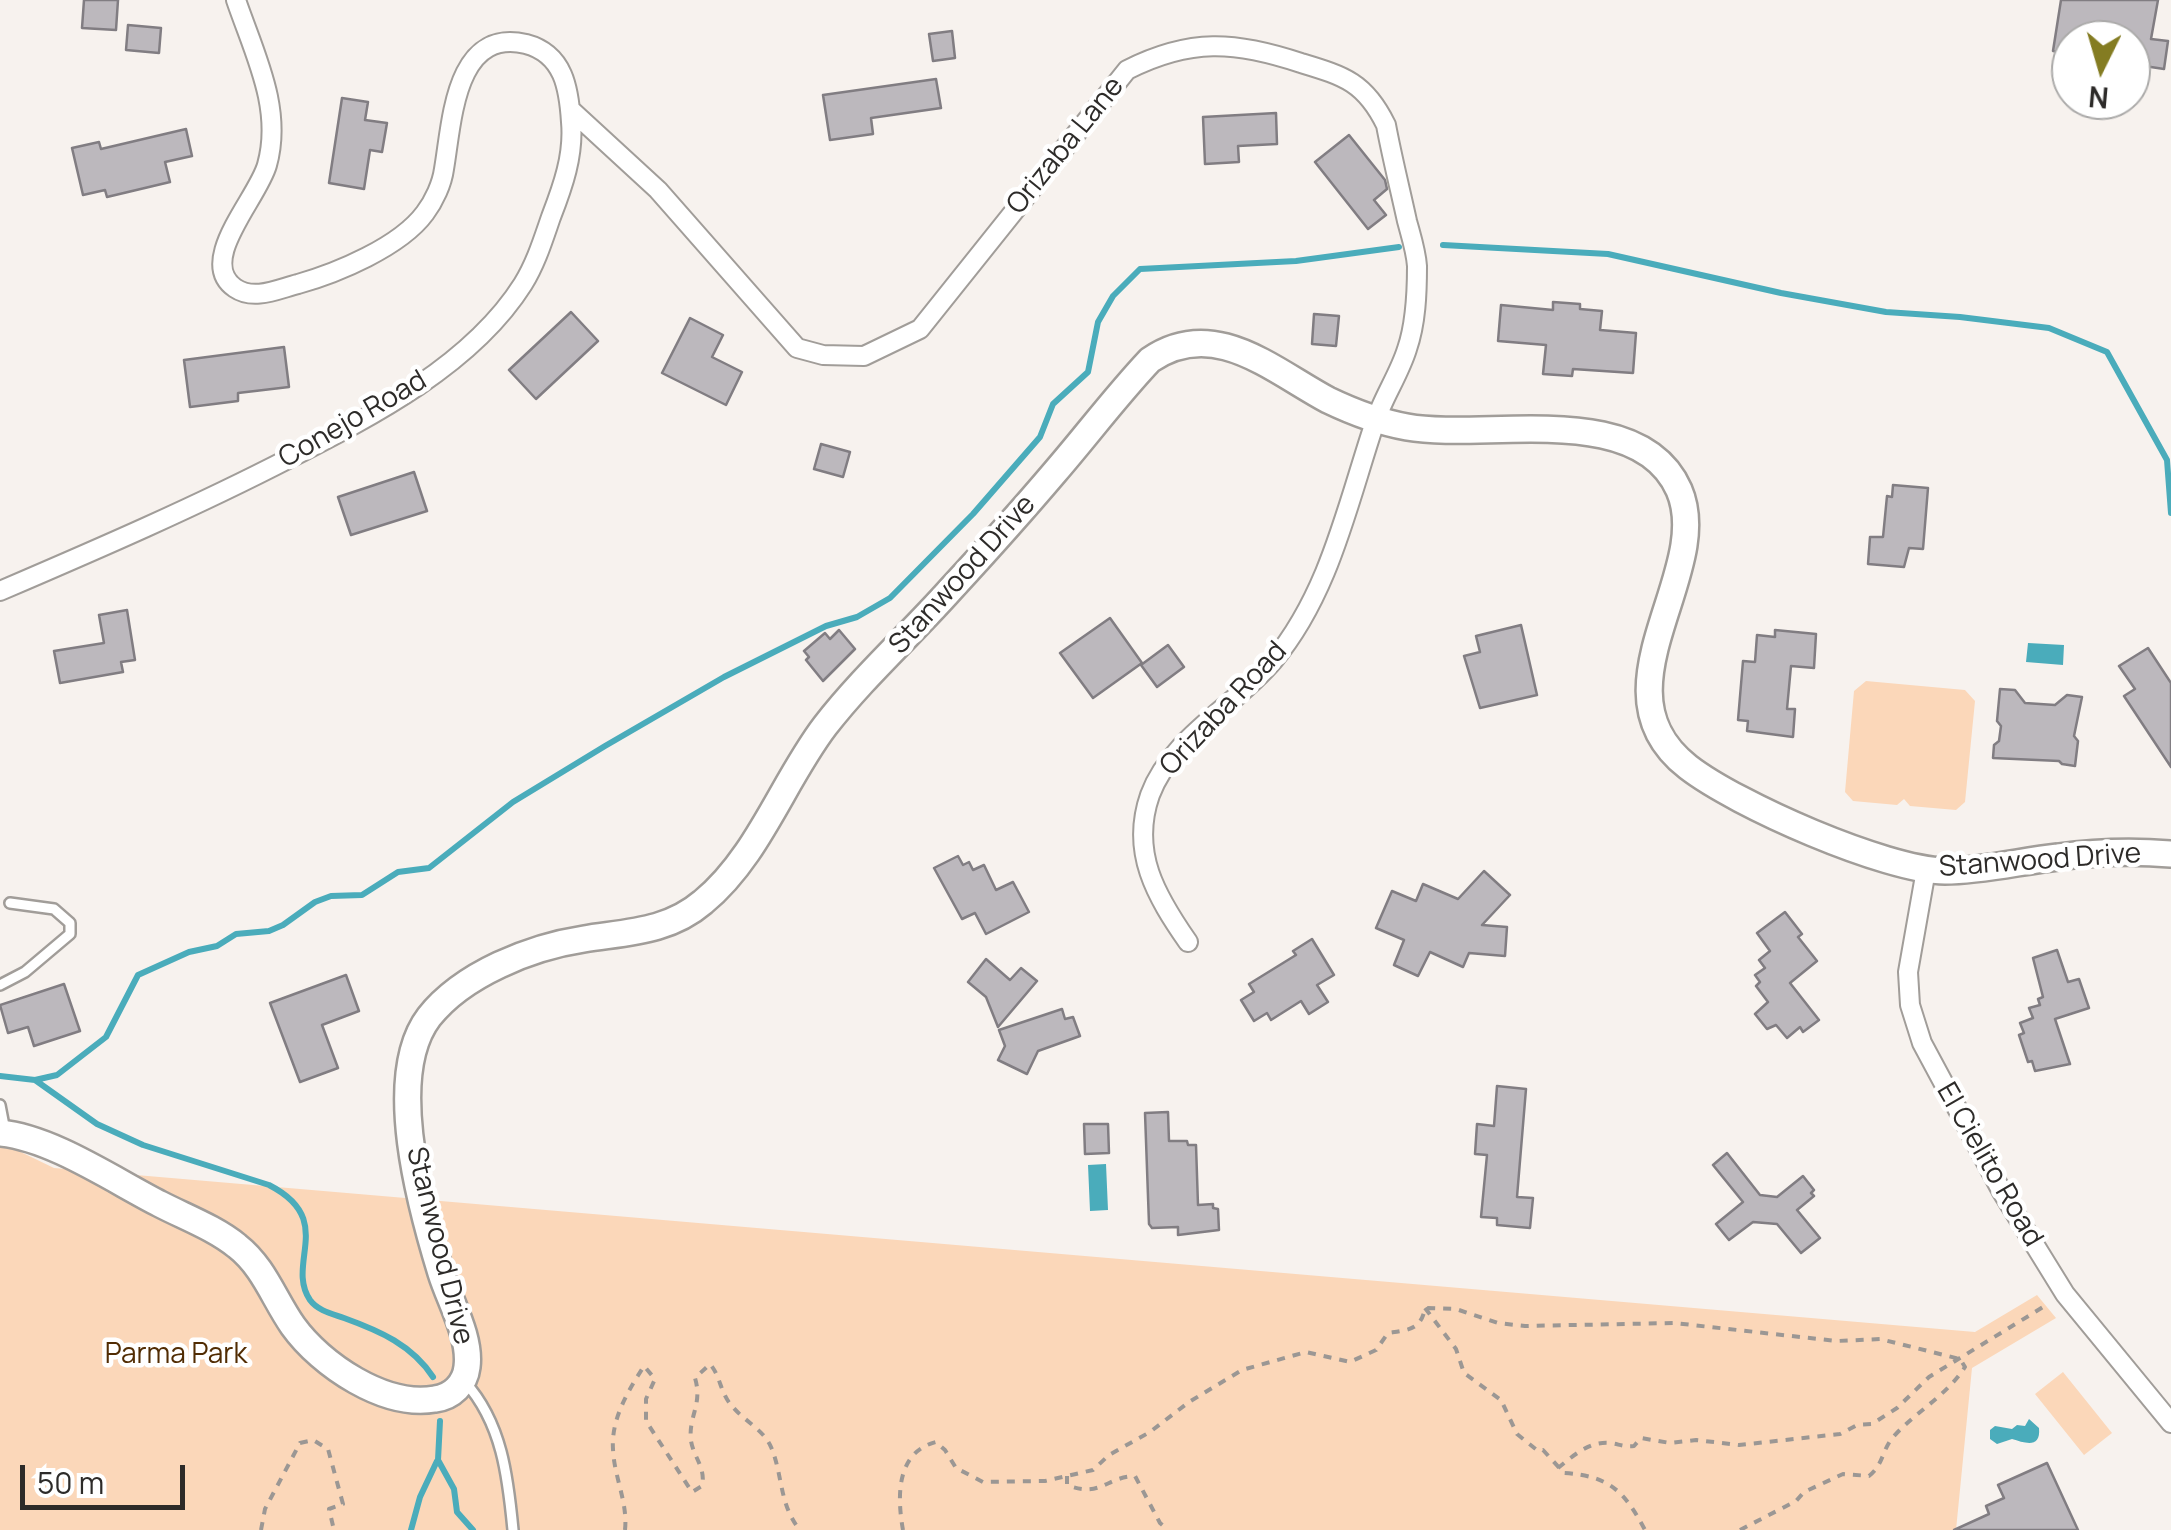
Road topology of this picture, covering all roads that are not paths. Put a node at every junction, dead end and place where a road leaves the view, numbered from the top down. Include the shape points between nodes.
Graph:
1 (236, 0) edge
2 (571, 110) junction
3 (1376, 419) junction
4 (0, 591) edge
5 (2171, 854) edge
6 (1926, 870) junction
7 (10, 903) dead end
8 (1188, 942) dead end
9 (0, 984) edge
10 (0, 1106) edge
11 (3, 1134) edge
12 (464, 1380) junction
13 (2171, 1423) edge
14 (513, 1530) edge

1 - 2 street, Conejo Road via 272,115 272,144 258,190 222,250 226,278 249,294 314,279 409,231 436,194 458,89 482,54 518,43 549,56 569,86
2 - 3 street, Orizaba Lane via 658,190 797,348 846,357 864,356 920,329 1127,70 1178,50 1238,46 1347,78 1377,106 1386,125 1417,262 1411,334
2 - 4 street, Conejo Road via 569,160 542,248 523,285 460,352 368,418 240,484
3 - 6 main road, Stanwood Drive via 1434,430 1604,435 1656,458 1678,487 1687,527 1651,672 1654,711 1667,744 1727,791 1868,853
3 - 8 street, Orizaba Road via 1332,555 1287,643 1179,749 1150,796 1146,866
3 - 12 main road, Stanwood Drive via 1238,350 1195,342 1159,354 839,709 703,902 664,926 580,939 520,958 473,981 436,1010 410,1060 410,1126 434,1248 466,1348
5 - 6 main road, Stanwood Drive via 2100,852
6 - 13 street, El Cielito Road via 1908,972 1914,1019 1946,1092 2065,1294
7 - 9 lane via 54,909 70,923 70,934
10 - 11 lane
11 - 12 main road, Stanwood Drive via 51,1148 234,1244 260,1271 300,1335 362,1382 430,1400 449,1395
12 - 14 lane via 495,1426

